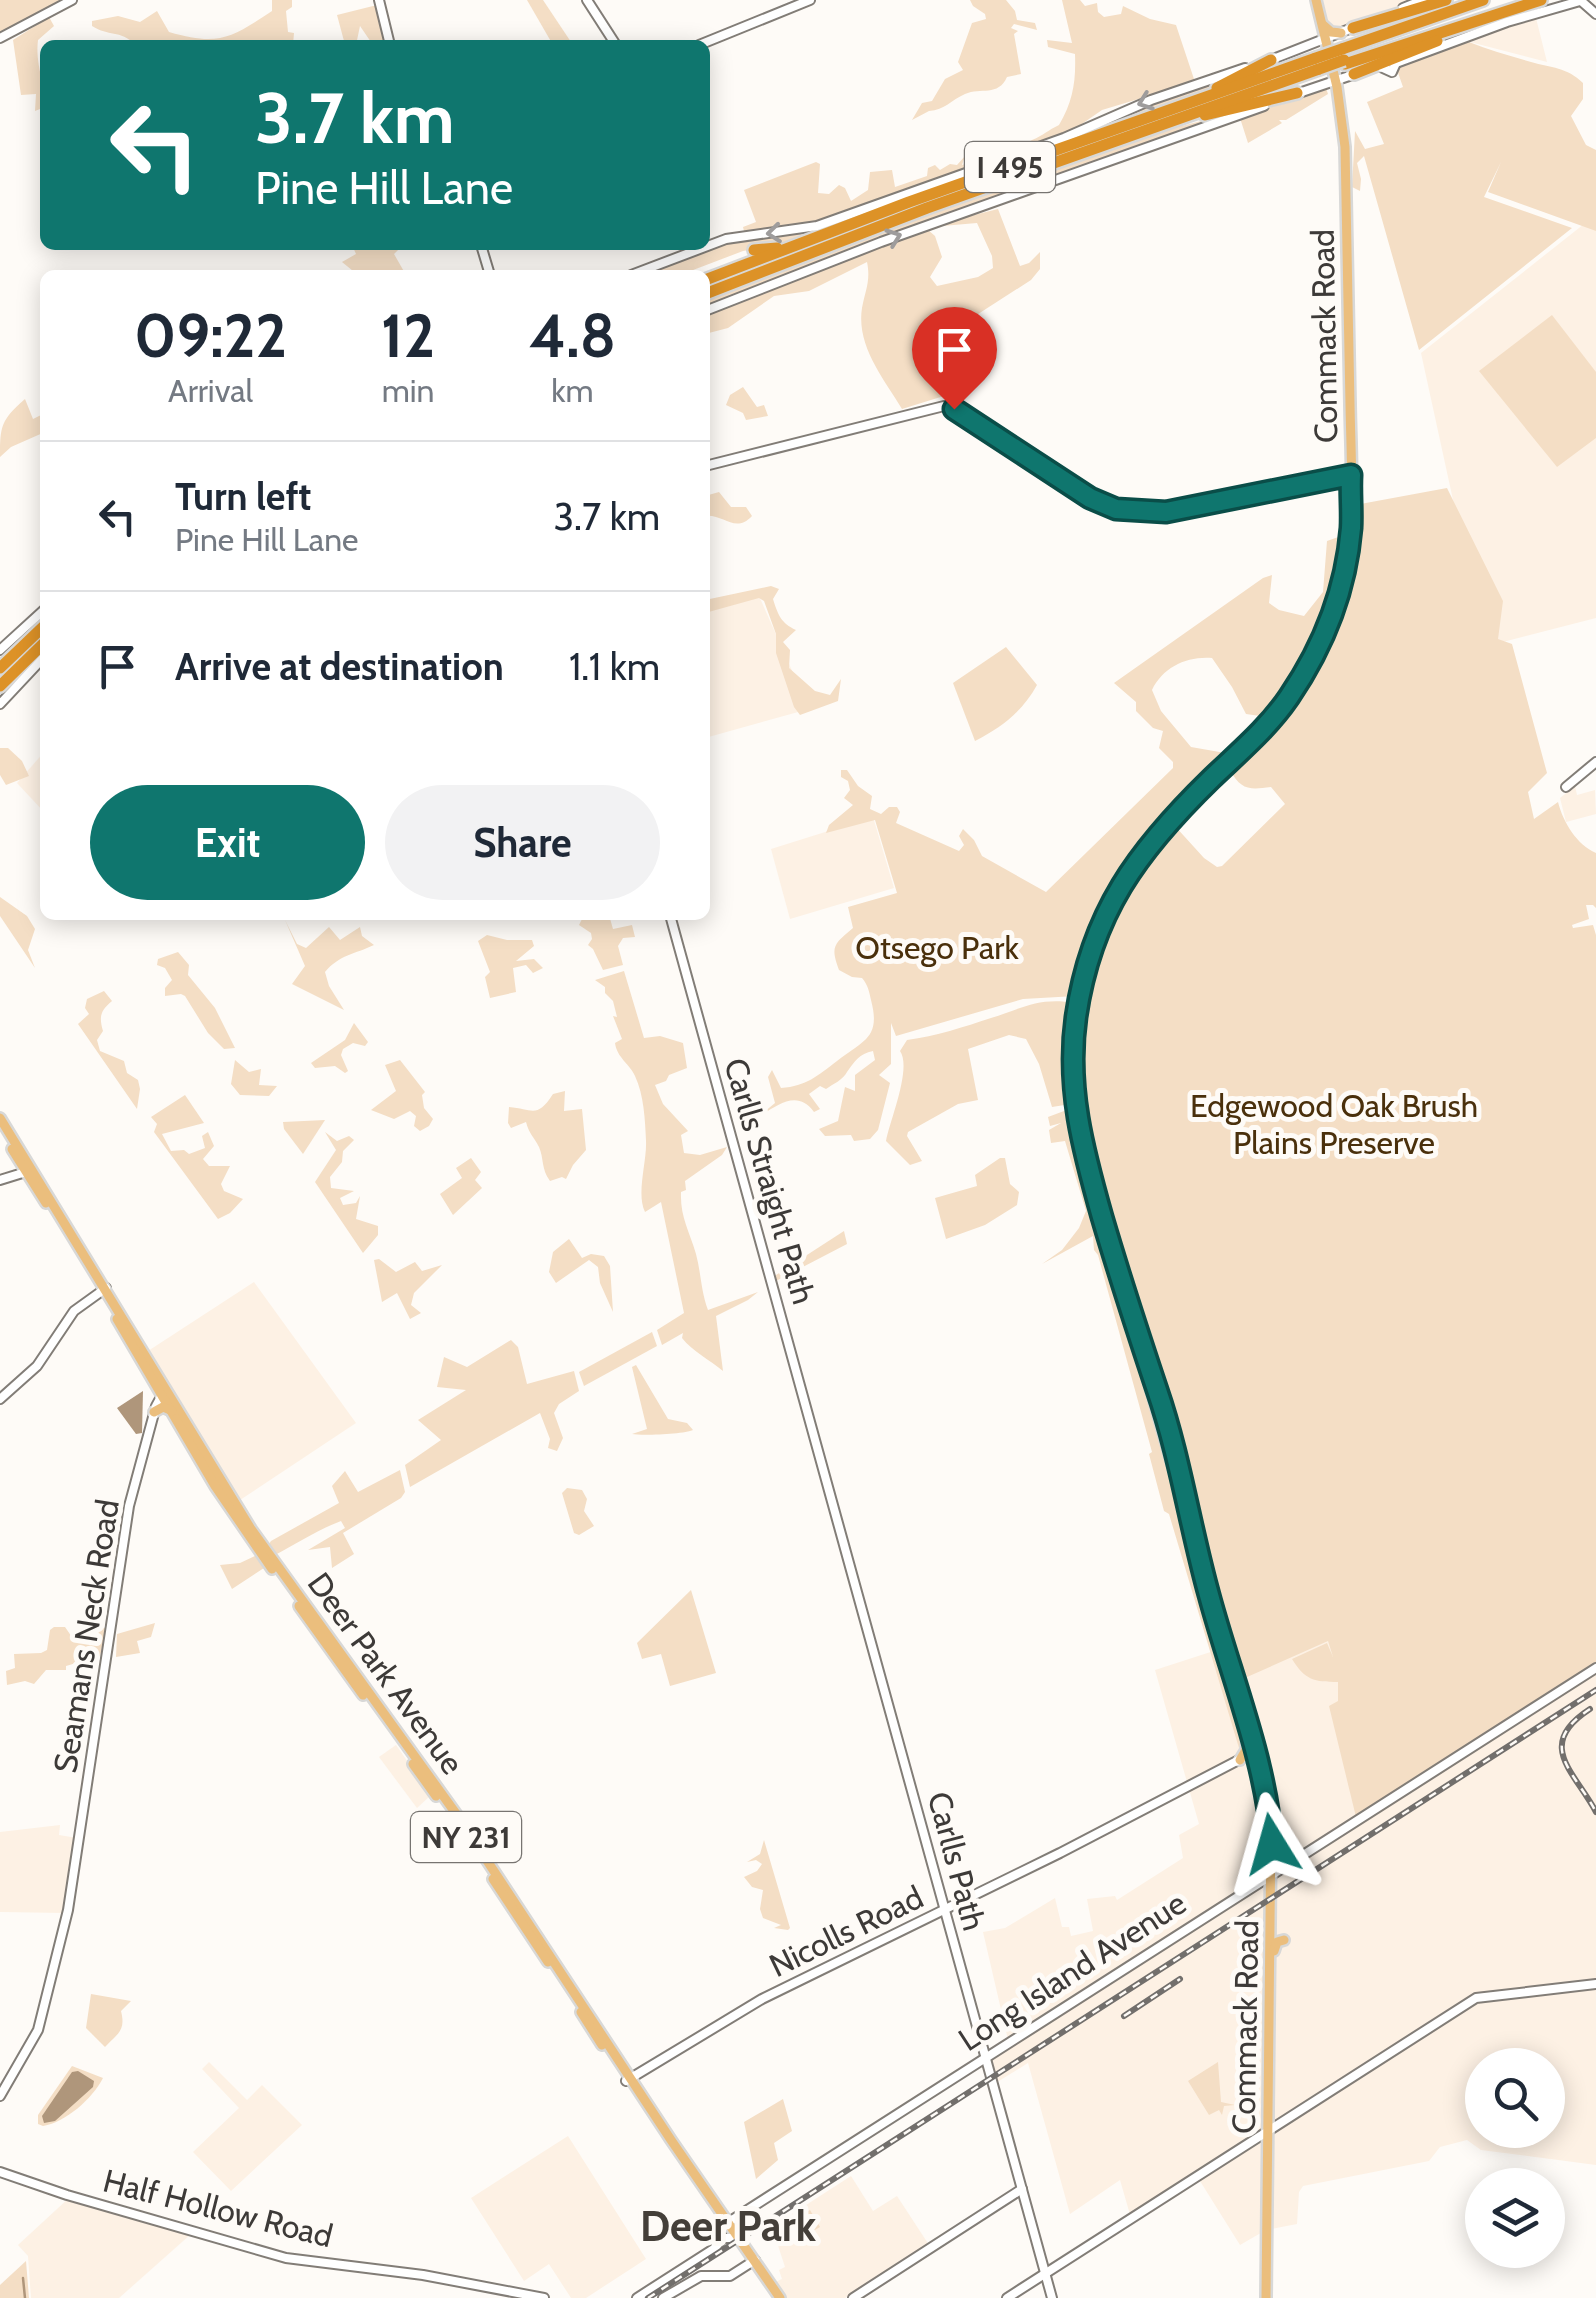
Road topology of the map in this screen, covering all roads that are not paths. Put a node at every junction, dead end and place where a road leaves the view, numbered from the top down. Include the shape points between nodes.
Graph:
1 (72, 0) edge
2 (379, 0) edge
3 (587, 0) edge
4 (810, 0) edge
5 (1316, 0) edge
6 (1410, 0) edge
7 (1424, 0) edge
8 (1446, 0) edge
9 (1463, 0) edge
10 (1482, 0) edge
11 (1541, 0) edge
12 (1580, 0) edge
13 (1518, 4) edge
14 (1402, 8) junction
15 (1596, 14) edge
16 (1323, 25) junction
17 (0, 38) edge
18 (1326, 38) junction
19 (389, 40) edge
20 (613, 40) edge
21 (710, 40) edge
22 (1346, 51) junction
23 (1271, 60) junction
24 (1285, 75) junction
25 (1336, 80) junction
26 (1297, 93) junction
27 (1175, 108) junction
28 (1157, 126) junction
29 (810, 240) junction
30 (710, 245) edge
31 (697, 250) edge
32 (754, 250) dead end
33 (643, 270) edge
34 (710, 278) edge
35 (710, 294) edge
36 (710, 309) edge
37 (710, 465) edge
38 (1351, 475) junction
39 (40, 614) edge
40 (40, 630) edge
41 (40, 646) edge
42 (0, 650) edge
43 (40, 661) edge
44 (0, 668) edge
45 (0, 687) edge
46 (0, 704) edge
47 (1596, 762) edge
48 (1566, 787) dead end
49 (671, 920) edge
50 (0, 1118) edge
51 (0, 1130) edge
52 (29, 1171) junction
53 (0, 1180) edge
54 (104, 1291) junction
55 (166, 1393) junction
56 (0, 1399) edge
57 (172, 1411) junction
58 (154, 1412) junction
59 (822, 1461) joint
60 (1596, 1668) edge
61 (1248, 1731) junction
62 (1254, 1752) junction
63 (1240, 1760) junction
64 (1272, 1872) junction
65 (945, 1911) junction
66 (1284, 1940) dead end
67 (1271, 1952) junction
68 (1596, 1984) edge
69 (984, 2056) junction
70 (628, 2080) junction
71 (0, 2096) edge
72 (1268, 2131) junction
73 (0, 2172) edge
74 (1022, 2189) junction
75 (726, 2224) junction
76 (732, 2238) junction
77 (715, 2248) junction
78 (300, 2260) junction
79 (752, 2262) junction
80 (301, 2272) dead end
81 (1045, 2273) junction
82 (544, 2298) edge
83 (637, 2298) edge
84 (663, 2298) edge
85 (776, 2298) edge
86 (854, 2298) edge
87 (1007, 2298) edge
88 (1052, 2298) edge
89 (1266, 2298) edge

1 - 17 street
2 - 19 street
3 - 20 street
4 - 21 street
5 - 16 main road, Commack Road
6 - 14 street
7 - 14 street
8 - 22 highway
9 - 22 highway
10 - 22 highway, I 495
11 - 13 highway
12 - 15 street
12 - 22 street via 1396,62 1392,72
13 - 22 highway, I 495
14 - 22 street
16 - 18 main road, Commack Road
16 - 22 main road
18 - 22 street
18 - 23 street
18 - 25 main road, Commack Road
22 - 24 highway, I 495, bridge
22 - 25 street
23 - 27 highway
23 -> 30 street via 818,226
24 - 27 highway, I 495
24 - 28 highway, I 495
25 - 26 street
25 - 38 main road, Commack Road via 1345,147
26 - 28 highway
36 -> 26 street
27 - 29 highway, I 495
28 - 35 highway, I 495
29 - 32 highway
29 - 34 highway, I 495
31 -> 33 street
37 - 38 street via 938,406 954,409 1090,498 1126,511 1166,512
38 - 61 main road, Commack Road via 1342,585 1327,627 1278,712 1136,861 1089,956 1073,1037 1074,1106 1084,1155
39 - 42 street
40 - 44 highway
41 - 45 highway
43 - 46 street
47 - 48 street
49 - 59 street, Carlls Straight Path
50 - 52 main road, Deer Park Avenue / NY 231
51 - 52 main road, Deer Park Avenue / NY 231
52 - 53 street
52 - 54 main road, Deer Park Avenue / NY 231
54 - 55 main road, Deer Park Avenue / NY 231
54 - 56 street via 74,1311 26,1379
55 - 57 main road, Deer Park Avenue / NY 231
55 - 58 street, Seamans Neck Road
55 - 70 main road, Deer Park Avenue / NY 231 via 251,1529 457,1815
57 - 58 main road
57 - 70 main road, Deer Park Avenue / NY 231 via 235,1516 454,1818
58 - 71 street, Seamans Neck Road via 130,1506 72,1896 42,2020
59 - 65 street, Carlls Path
60 - 64 street, Long Island Avenue
61 - 62 main road, Commack Road
61 - 63 main road
62 - 63 street, Nicolls Road
62 - 64 main road, Commack Road via 1268,1809
63 - 65 street, Nicolls Road
64 - 67 main road, Commack Road
64 - 69 street, Long Island Avenue
65 - 69 street, Carlls Path
65 - 70 street, Nicolls Road via 762,1999
66 - 67 main road
67 - 72 main road, Commack Road
68 - 72 street via 1476,1998
69 - 74 street, Carlls Path
69 - 75 street, Long Island Avenue
70 - 75 main road, Deer Park Avenue / NY 231
72 - 81 street
72 - 89 main road, Commack Road
73 - 78 street, Half Hollow Road
74 - 81 street, Carlls Path
74 - 86 street
75 - 76 main road, Deer Park Avenue / NY 231
75 - 77 street
75 - 79 main road, Deer Park Avenue / NY 231
76 - 77 street
76 - 79 main road, Deer Park Avenue / NY 231
77 - 83 street
78 - 80 street
78 - 82 street, Half Hollow Road
79 - 84 street via 730,2276 701,2276
79 - 85 main road, Deer Park Avenue / NY 231
81 - 87 street
81 - 88 street, Carlls Path

